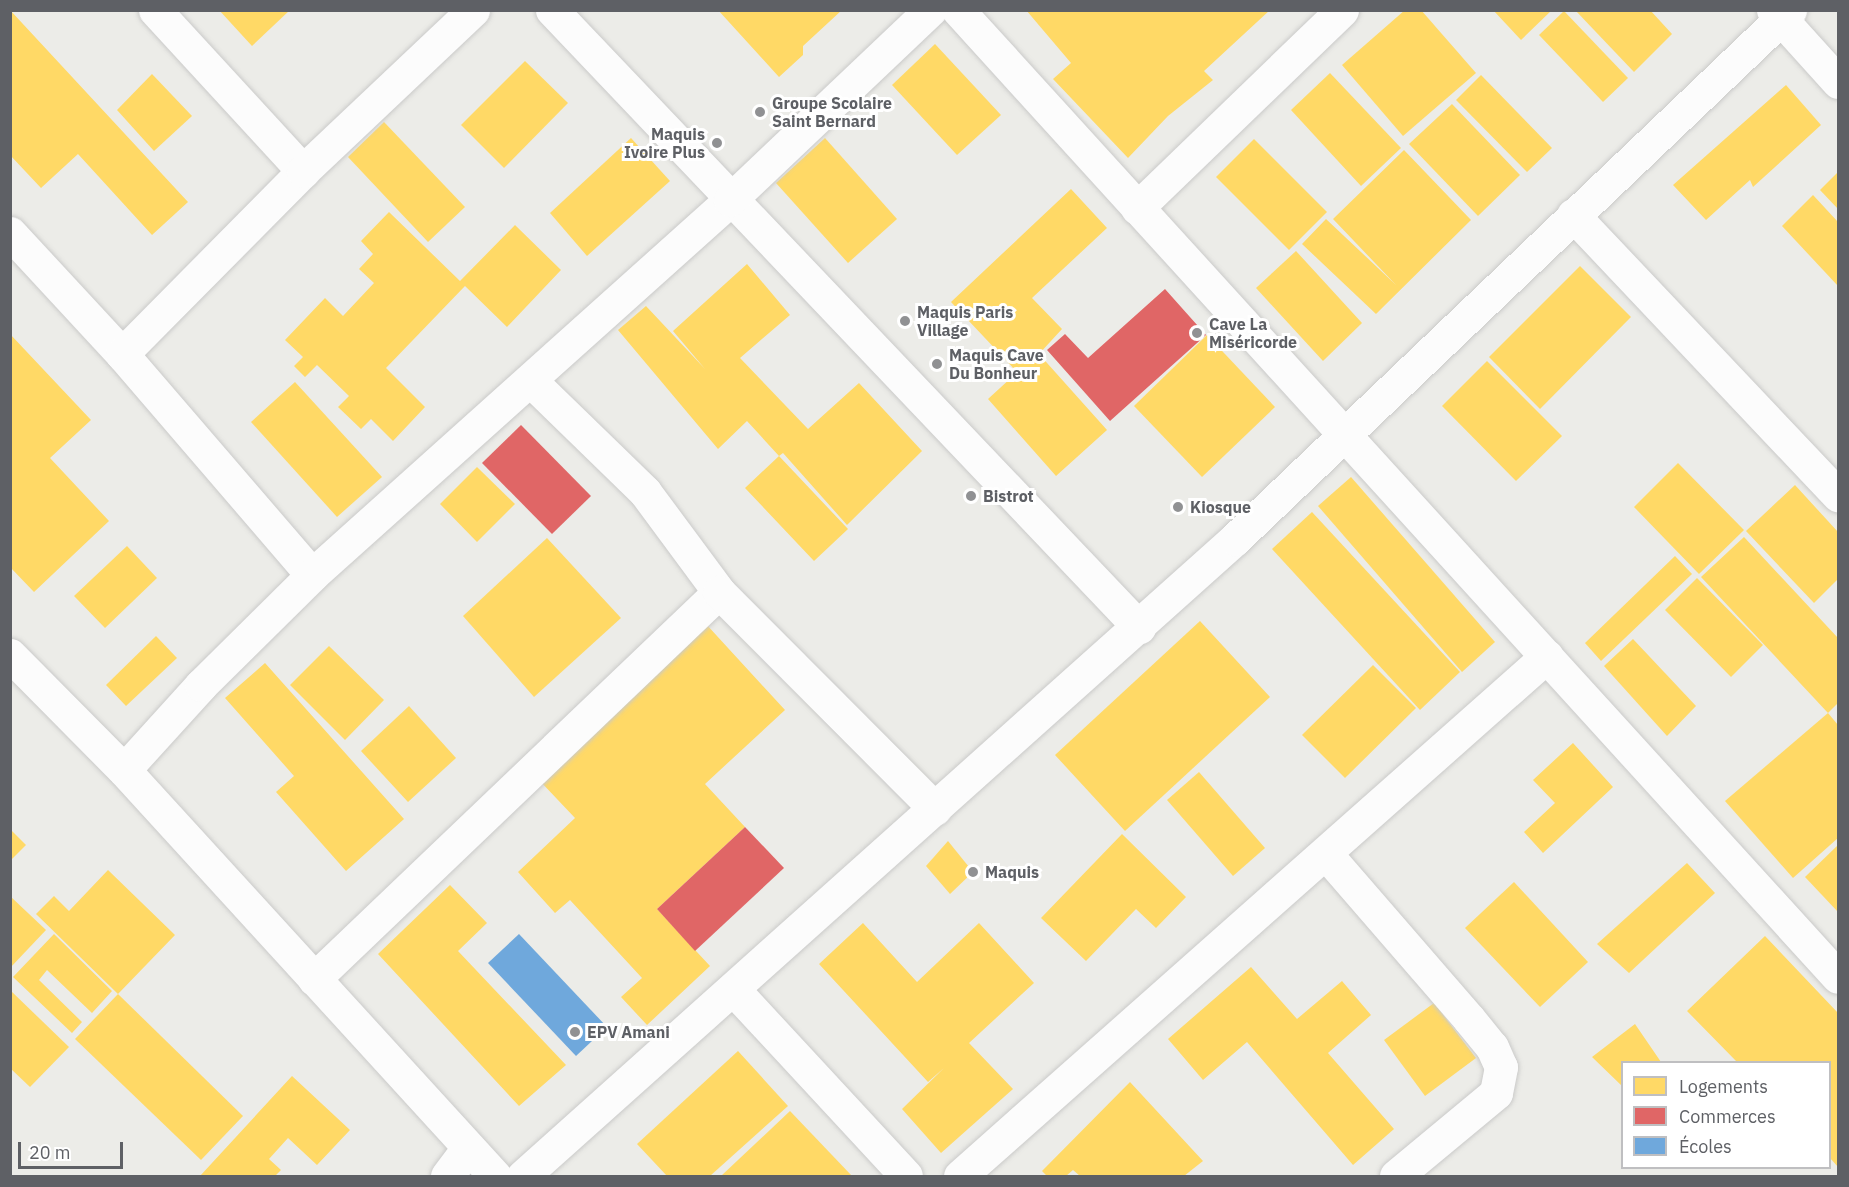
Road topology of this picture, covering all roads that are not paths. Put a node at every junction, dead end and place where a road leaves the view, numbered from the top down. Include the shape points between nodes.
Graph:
1 (155, 10) edge
2 (472, 10) edge
3 (552, 10) edge
4 (930, 10) edge
5 (958, 10) edge
6 (1342, 10) edge
7 (1781, 13) edge
8 (1839, 82) edge
9 (303, 171) junction
10 (730, 200) junction
11 (1137, 208) junction
12 (1573, 215) junction
13 (10, 233) edge
14 (122, 354) junction
15 (531, 381) junction
16 (1345, 436) junction
17 (1839, 495) edge
18 (312, 575) junction
19 (719, 592) junction
20 (1139, 627) junction
21 (10, 656) edge
22 (1547, 656) junction
23 (124, 770) junction
24 (935, 809) junction
25 (1327, 855) junction
26 (1839, 977) edge
27 (314, 979) junction
28 (734, 990) junction
29 (468, 1148) junction
30 (447, 1176) edge
31 (495, 1176) edge
32 (523, 1176) edge
33 (906, 1176) edge
34 (960, 1176) edge
35 (1396, 1176) edge

1 - 9 street
2 - 9 street
3 - 10 street
4 - 10 street
5 - 11 street
6 - 11 street
7 - 8 street
7 - 12 street
9 - 14 street
10 - 15 street
10 - 20 street
11 - 16 street
12 - 16 street
12 - 17 street
13 - 14 street
14 - 18 street
15 - 18 street
15 - 19 street via 645,492
16 - 20 street
16 - 22 street
18 - 23 street via 201,685
19 - 24 street
19 - 27 street
20 - 24 street
21 - 23 street
22 - 25 street
22 - 26 street
23 - 27 street
24 - 28 street
25 - 34 street
25 - 35 street via 1492,1047 1501,1067 1496,1093
27 - 29 street
28 - 32 street
28 - 33 street
29 - 30 street
29 - 31 street

